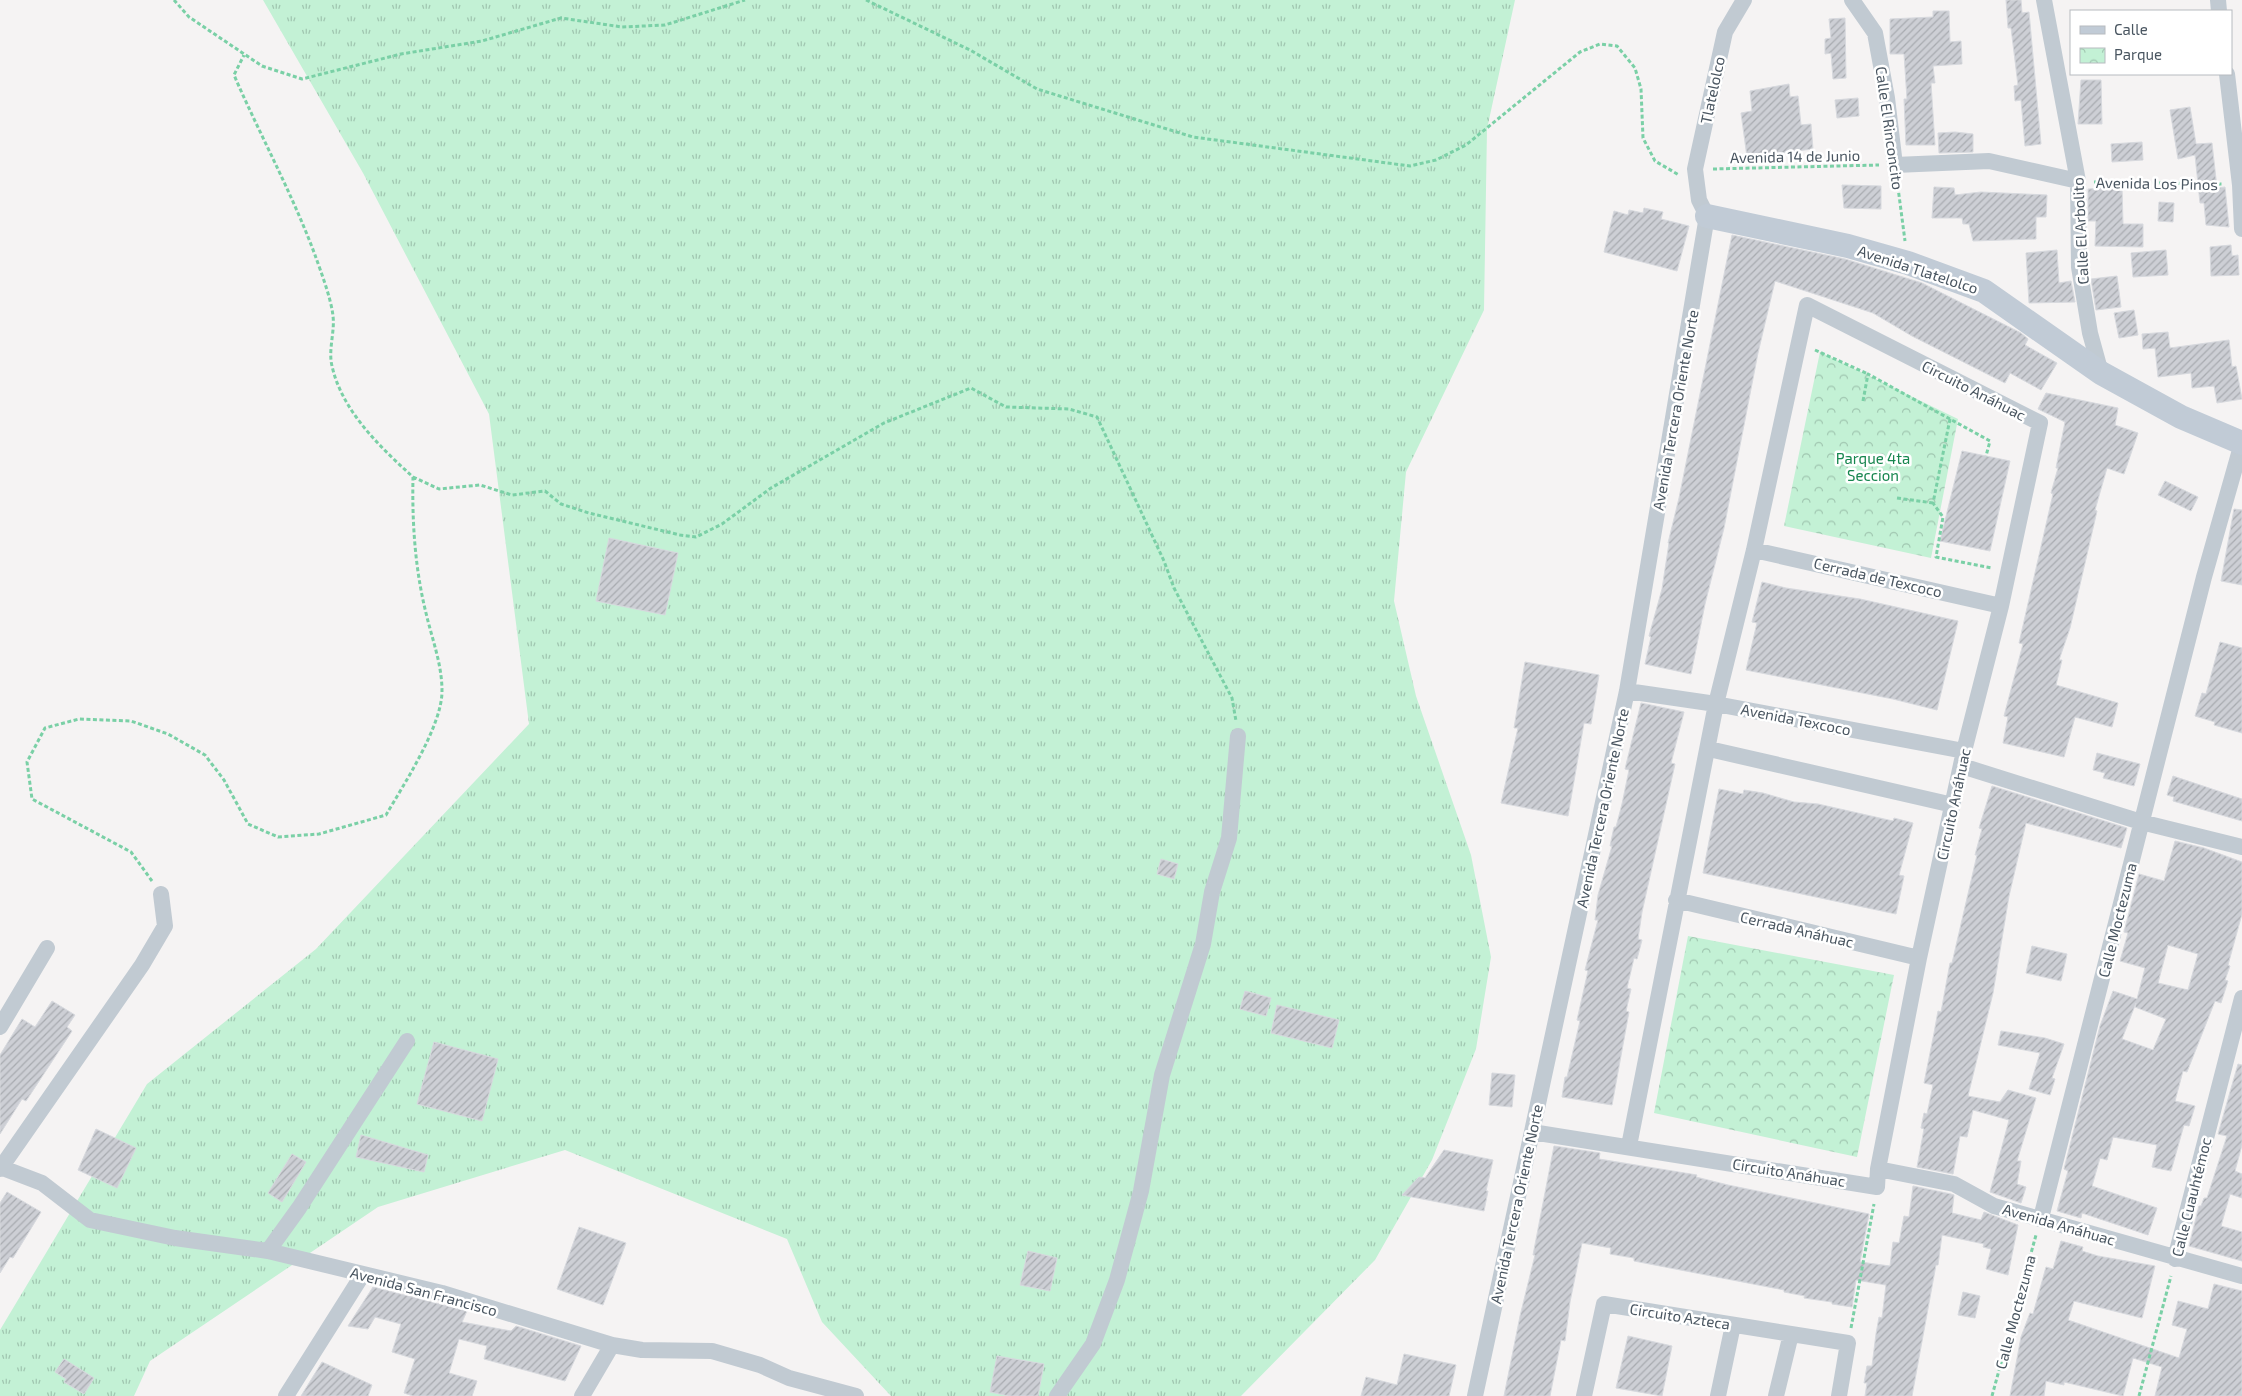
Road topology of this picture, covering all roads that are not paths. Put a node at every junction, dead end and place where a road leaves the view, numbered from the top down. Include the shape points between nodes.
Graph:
1 (1744, 0) edge
2 (1852, 0) edge
3 (2044, 0) edge
4 (2227, 75) edge
5 (1895, 165) joint
6 (2078, 181) junction
7 (2241, 185) edge
8 (1707, 216) junction
9 (2242, 229) edge
10 (2101, 373) junction
11 (2242, 443) edge
12 (1754, 550) junction
13 (2001, 606) junction
14 (1627, 691) junction
15 (1716, 704) junction
16 (1238, 736) road end
17 (1709, 749) junction
18 (1963, 758) junction
19 (1953, 806) junction
20 (2141, 822) junction
21 (2242, 847) edge
22 (160, 894) road end
23 (1676, 900) junction
24 (47, 948) dead end
25 (1919, 958) junction
26 (2242, 998) edge
27 (0, 1027) edge
28 (407, 1041) dead end
29 (1532, 1132) junction
30 (1629, 1146) junction
31 (0, 1168) edge
32 (1878, 1169) junction
33 (2041, 1218) junction
34 (268, 1251) junction
35 (2175, 1259) junction
36 (364, 1274) junction
37 (2242, 1276) edge
38 (1733, 1325) junction
39 (1791, 1334) junction
40 (612, 1345) junction
41 (286, 1396) edge
42 (582, 1396) edge
43 (856, 1396) edge
44 (1057, 1396) edge
45 (1475, 1396) edge
46 (1584, 1396) edge
47 (1718, 1396) edge
48 (1776, 1396) edge
49 (1839, 1396) edge

1 - 8 street, Tlatelolco via 1725,32 1696,177
2 - 5 street, Calle El Rinconcito via 1875,33
3 - 6 street, Calle El Arbolito
4 - 7 street
5 - 6 street, Avenida Los Pinos via 1989,161
6 - 10 street, Calle El Arbolito via 2079,267 2090,333
7 - 9 street
8 - 10 street, Avenida Tlatelolco via 1848,246 1908,263 1984,291
8 - 14 street, Avenida Tercera Oriente Norte
10 - 11 street, Avenida Tlatelolco via 2181,417
11 - 20 street, Calle Moctezuma
12 - 13 street, Cerrada de Texcoco
12 - 13 street, Circuito Anáhuac via 1806,305 2040,423
12 - 15 street, Circuito Anáhuac
13 - 18 street, Circuito Anáhuac
14 - 15 street, Avenida Texcoco
14 - 29 street, Avenida Tercera Oriente Norte
15 - 17 street, Circuito Anáhuac
15 - 18 street, Avenida Texcoco
16 - 44 street via 1229,838 1212,892 1203,944 1162,1076 1141,1191 1118,1280 1093,1344
17 - 19 street
17 - 23 street, Circuito Anáhuac
18 - 19 street, Circuito Anáhuac
18 - 20 street, Avenida Texcoco
19 - 25 street, Circuito Anáhuac
20 - 21 street, Avenida Texcoco
20 - 33 street, Calle Moctezuma
22 - 31 street via 165,926 142,966
23 - 25 street, Cerrada Anáhuac
23 - 30 street, Circuito Anáhuac
24 - 27 street
25 - 32 street, Circuito Anáhuac
26 - 35 street, Calle Cuauhtémoc
28 - 34 street
29 - 30 street
29 - 45 street, Avenida Tercera Oriente Norte
30 - 32 street, Circuito Anáhuac via 1877,1187
31 - 34 street, Avenida San Francisco via 42,1183 90,1220 175,1238
32 - 33 street, Avenida Anáhuac via 1954,1184 1994,1206
33 - 35 street, Avenida Anáhuac
34 - 36 street, Avenida San Francisco
35 - 37 street, Avenida Anáhuac
36 - 40 street, Avenida San Francisco via 442,1293
36 - 41 street
38 - 39 street, Circuito Azteca
38 - 46 street, Circuito Azteca via 1604,1304
38 - 47 street
39 - 48 street
39 - 49 street, Circuito Azteca via 1848,1343
40 - 42 street
40 - 43 street, Avenida San Francisco via 642,1350 712,1351 760,1365 789,1378

